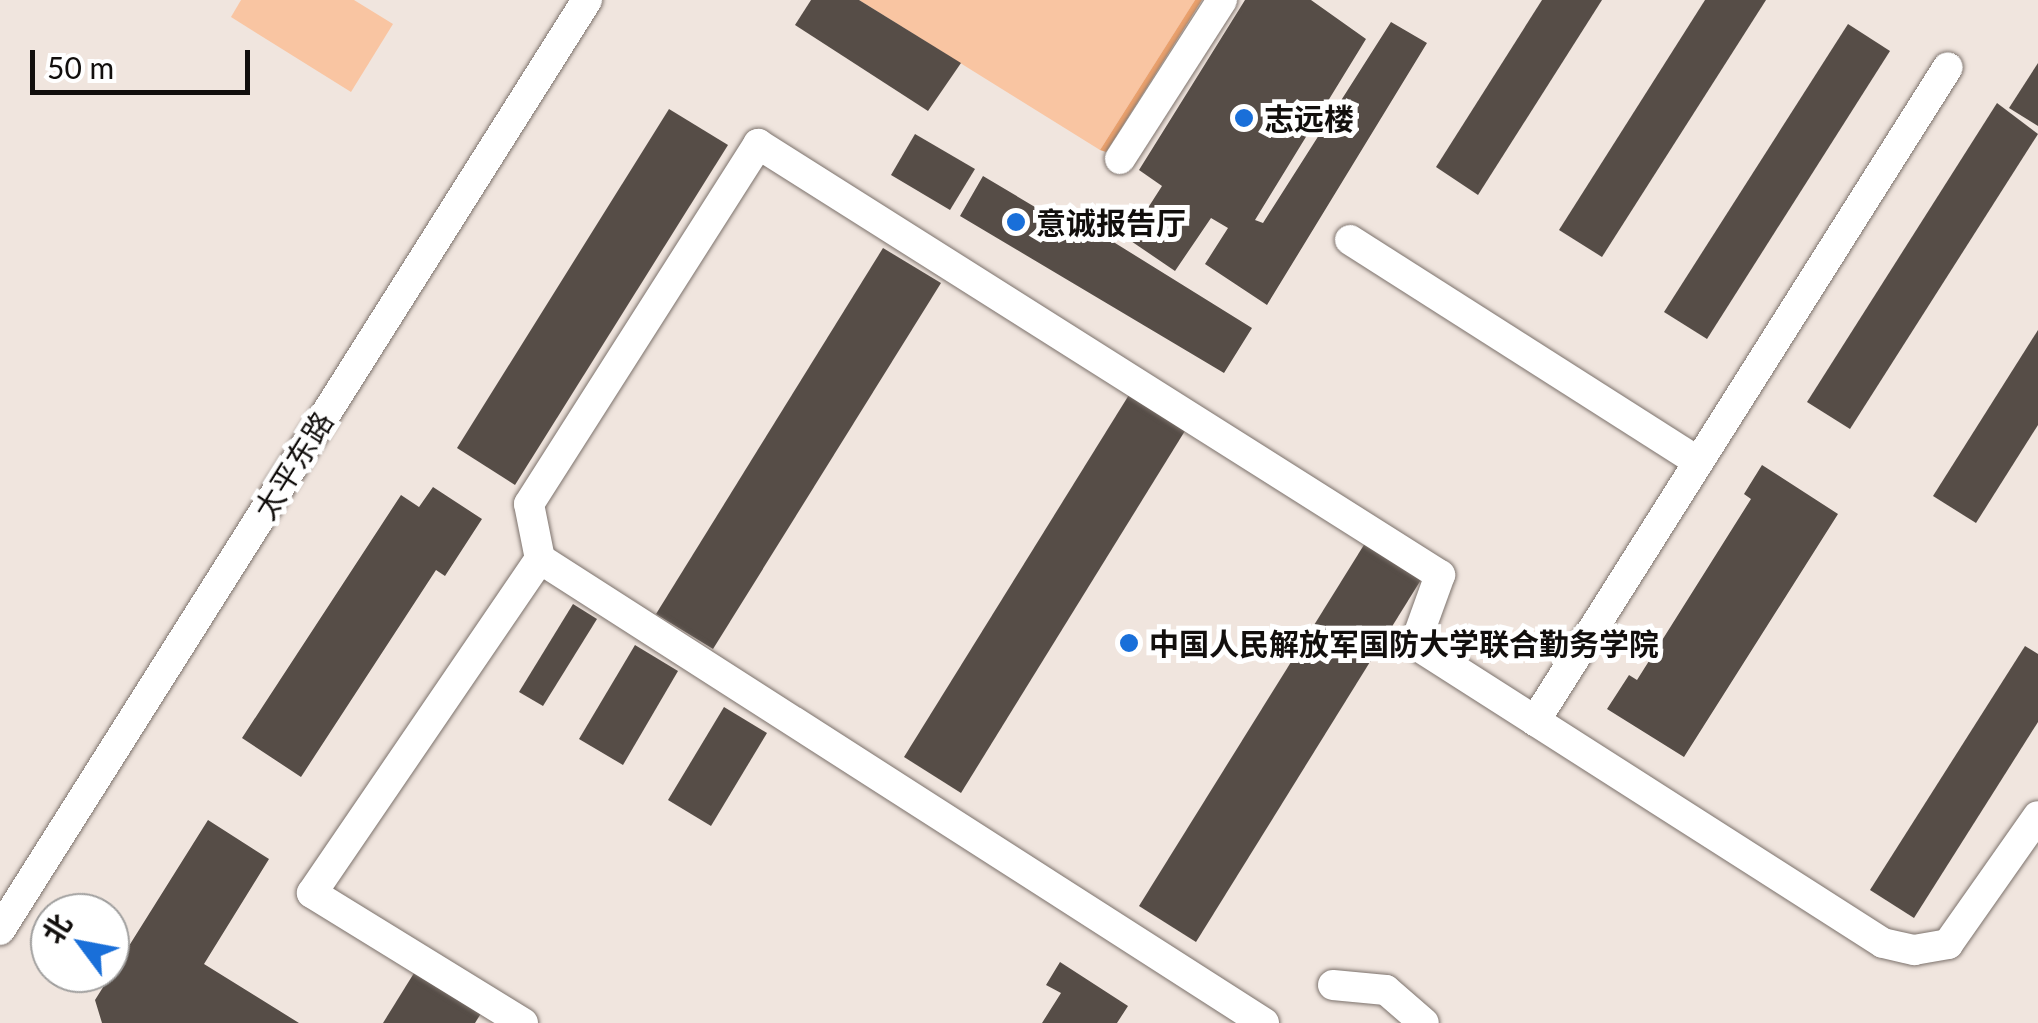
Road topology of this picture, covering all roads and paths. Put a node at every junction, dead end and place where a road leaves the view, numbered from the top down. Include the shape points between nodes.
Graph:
1 (586, 0) edge
2 (1222, 0) edge
3 (1948, 66) dead end
4 (1120, 158) dead end
5 (1350, 240) dead end
6 (1698, 462) junction
7 (540, 559) junction
8 (1535, 721) junction
9 (2038, 816) edge
10 (0, 930) edge
11 (1332, 985) dead end
12 (523, 1023) edge
13 (1264, 1023) edge
14 (1424, 1023) edge

1 - 10 street, 太平东路
2 - 4 street
3 - 6 street
5 - 6 street
6 - 8 street
7 - 8 street via 528,504 758,144 1440,575 1415,644
7 - 12 street via 312,893
7 - 13 street
8 - 9 street via 1884,942 1914,950 1948,944 1969,922
11 - 14 street via 1386,990

